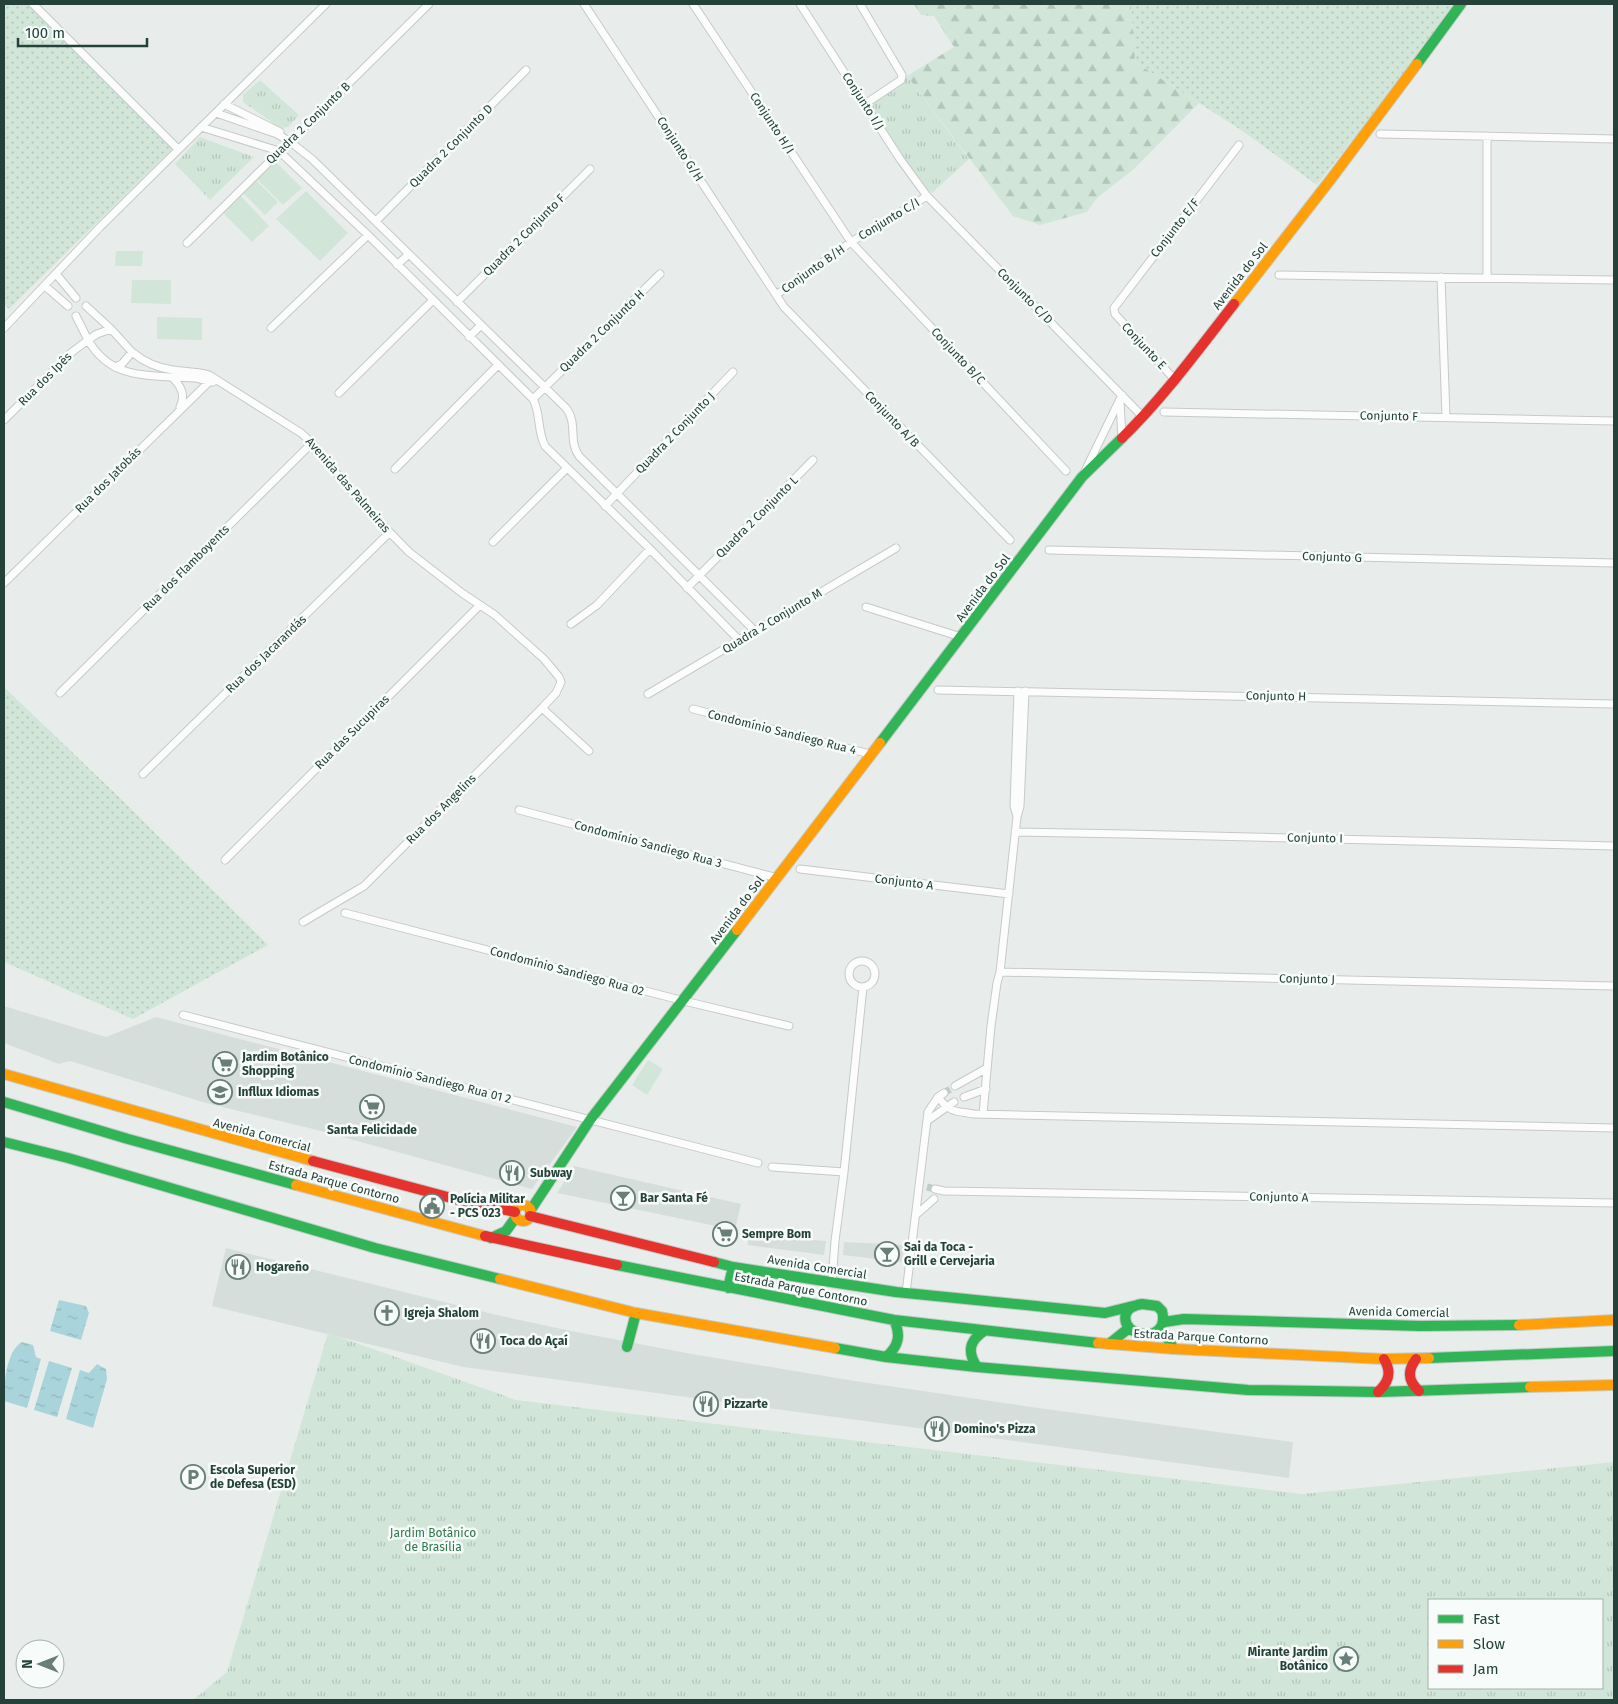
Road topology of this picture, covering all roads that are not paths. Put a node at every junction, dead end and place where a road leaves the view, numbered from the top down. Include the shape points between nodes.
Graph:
1 (33, 4) edge
2 (326, 4) edge
3 (428, 4) edge
4 (584, 4) edge
5 (693, 4) edge
6 (800, 4) edge
7 (860, 4) edge
8 (1461, 4) edge
9 (526, 70) dead end
10 (224, 104) junction
11 (865, 104) junction
12 (216, 113) junction
13 (201, 127) junction
14 (1380, 134) dead end
15 (1487, 136) junction
16 (1614, 139) edge
17 (290, 140) junction
18 (1239, 145) dead end
19 (178, 149) junction
20 (279, 151) junction
21 (590, 169) dead end
22 (927, 196) junction
23 (376, 221) junction
24 (368, 235) junction
25 (851, 242) junction
26 (186, 243) dead end
27 (409, 254) junction
28 (397, 265) junction
29 (56, 274) junction
30 (660, 274) dead end
31 (1279, 275) dead end
32 (1441, 277) junction
33 (1487, 278) junction
34 (1614, 280) edge
35 (45, 286) junction
36 (776, 295) junction
37 (432, 301) junction
38 (457, 302) junction
39 (86, 306) dead end
40 (1114, 312) joint
41 (76, 316) dead end
42 (481, 325) junction
43 (4, 328) edge
44 (271, 328) dead end
45 (111, 329) junction
46 (470, 337) junction
47 (88, 340) junction
48 (132, 352) junction
49 (498, 366) junction
50 (115, 368) junction
51 (733, 372) dead end
52 (172, 377) junction
53 (211, 380) junction
54 (1175, 380) junction
55 (544, 388) junction
56 (339, 393) dead end
57 (1121, 398) junction
58 (532, 399) junction
59 (183, 402) junction
60 (179, 410) junction
61 (1164, 412) dead end
62 (1143, 417) junction
63 (1446, 417) junction
64 (4, 420) edge
65 (1614, 421) edge
66 (1106, 431) junction
67 (1118, 442) junction
68 (312, 443) junction
69 (813, 460) dead end
70 (567, 468) junction
71 (395, 469) dead end
72 (1066, 471) dead end
73 (1082, 477) junction
74 (618, 493) junction
75 (605, 506) junction
76 (389, 533) junction
77 (1010, 540) dead end
78 (493, 542) dead end
79 (896, 548) dead end
80 (650, 550) junction
81 (1049, 550) dead end
82 (1614, 563) edge
83 (700, 575) junction
84 (4, 582) edge
85 (686, 588) junction
86 (480, 605) junction
87 (866, 607) dead end
88 (571, 624) dead end
89 (756, 631) junction
90 (962, 637) junction
91 (739, 640) junction
92 (559, 677) joint
93 (938, 690) dead end
94 (1021, 691) junction
95 (60, 693) dead end
96 (648, 694) dead end
97 (1614, 704) edge
98 (542, 708) junction
99 (693, 709) dead end
100 (589, 751) dead end
101 (870, 754) junction
102 (143, 774) dead end
103 (519, 810) dead end
104 (1015, 832) junction
105 (1614, 846) edge
106 (225, 860) dead end
107 (800, 869) dead end
108 (778, 878) junction
109 (1009, 894) junction
110 (345, 913) dead end
111 (303, 922) dead end
112 (1000, 972) junction
113 (1614, 986) edge
114 (863, 987) dead end
115 (684, 1001) junction
116 (183, 1015) dead end
117 (789, 1026) dead end
118 (986, 1068) junction
119 (4, 1074) edge
120 (956, 1086) tunnel mouth
121 (986, 1089) junction
122 (964, 1097) dead end
123 (4, 1102) edge
124 (954, 1102) dead end
125 (945, 1107) junction
126 (983, 1114) junction
127 (590, 1120) junction
128 (927, 1121) junction
129 (1614, 1128) edge
130 (4, 1142) edge
131 (758, 1163) dead end
132 (772, 1167) dead end
133 (844, 1172) junction
134 (935, 1189) tunnel mouth
135 (944, 1191) junction
136 (1614, 1202) edge
137 (917, 1214) junction
138 (522, 1218) junction
139 (490, 1238) junction
140 (523, 1246) junction
141 (733, 1266) junction
142 (832, 1282) junction
143 (728, 1288) junction
144 (906, 1293) junction
145 (1133, 1306) junction
146 (1162, 1311) junction
147 (636, 1313) junction
148 (1105, 1313) junction
149 (1184, 1319) junction
150 (894, 1320) junction
151 (1614, 1320) edge
152 (1126, 1322) junction
153 (1162, 1325) junction
154 (984, 1331) junction
155 (1109, 1344) junction
156 (627, 1347) dead end
157 (1174, 1349) junction
158 (1614, 1351) edge
159 (886, 1357) junction
160 (1384, 1359) junction
161 (1416, 1359) junction
162 (976, 1367) junction
163 (1614, 1385) edge
164 (1419, 1391) junction
165 (1378, 1392) junction

1 - 19 street
2 - 10 street
3 - 17 street, Quadra 2 Conjunto B
4 - 36 street, Conjunto G/H
5 - 25 street, Conjunto H/I
6 - 11 street, Conjunto I/J
7 - 11 street via 902,75 900,80
8 - 54 main road, Avenida do Sol
9 - 23 street, Quadra 2 Conjunto D
10 - 12 street
10 - 17 street via 274,128
11 - 22 street, Conjunto I/J
12 - 13 street
12 - 17 street
13 - 19 street
13 - 20 street
14 - 15 street
15 - 16 street
15 - 33 street
17 - 20 street, Quadra 2 Conjunto B
17 - 23 street
18 - 40 street, Conjunto E/F via 1115,305
19 - 29 street
20 - 24 street
20 - 26 street, Quadra 2 Conjunto B
21 - 38 street, Quadra 2 Conjunto F
22 - 25 street, Conjunto C/I
22 - 57 street, Conjunto C/D
23 - 27 street
24 - 28 street
24 - 44 street
25 - 36 street, Conjunto B/H
25 - 72 street, Conjunto B/C
27 - 28 street
27 - 38 street
28 - 37 street
29 - 35 street
29 - 35 street via 74,297 67,305
30 - 55 street, Quadra 2 Conjunto H
31 - 32 street
32 - 33 street
32 - 63 street
33 - 34 street
35 - 43 street
36 - 77 street, Conjunto A/B via 795,319
37 - 46 street
37 - 56 street
38 - 42 street
39 - 45 street, Avenida das Palmeiras
40 - 54 street, Conjunto E
41 - 47 street, Avenida das Palmeiras
42 - 46 street
42 - 55 street
45 - 47 street
45 - 48 street, Avenida das Palmeiras
46 - 49 street
47 - 50 street, Avenida das Palmeiras via 97,354
47 - 64 street, Rua dos Ipês
48 - 50 street
48 - 53 street, Avenida das Palmeiras via 157,367 192,371
49 - 58 street
49 - 71 street
50 - 52 street, Avenida das Palmeiras via 134,374
51 - 74 street, Quadra 2 Conjunto J
52 - 53 street, Avenida das Palmeiras
52 - 59 street via 180,387
53 - 59 street
53 - 60 street, Rua dos Jatobás
53 - 68 street, Avenida das Palmeiras via 287,424
54 - 62 main road, Avenida do Sol
55 - 58 street, Quadra 2 Conjunto H
55 - 74 street via 571,414 576,451
57 - 62 street, Conjunto C/D
57 - 66 street
57 - 67 street
58 - 70 street via 545,446
59 - 60 street
60 - 84 street, Rua dos Jatobás
61 - 63 street, Conjunto F
62 - 67 main road, Avenida do Sol
63 - 65 street, Conjunto F
66 - 67 street via 1107,438
66 - 73 street
67 - 73 main road, Avenida do Sol
68 - 76 street, Avenida das Palmeiras
68 - 95 street, Rua dos Flamboyents
69 - 83 street, Quadra 2 Conjunto L
70 - 75 street
70 - 78 street
73 - 90 main road, Avenida do Sol
74 - 75 street, Quadra 2 Conjunto J
74 - 83 street
75 - 80 street
76 - 86 street, Avenida das Palmeiras via 433,572
76 - 102 street, Rua dos Jacarandás
79 - 89 street, Quadra 2 Conjunto M
80 - 85 street
80 - 88 street via 597,605
81 - 82 street, Conjunto G
83 - 85 street, Quadra 2 Conjunto L
83 - 89 street
85 - 91 street
86 - 92 street, Avenida das Palmeiras via 496,615
86 - 106 street, Rua das Sucupiras
87 - 90 street
89 - 91 street, Quadra 2 Conjunto M
90 - 101 main road, Avenida do Sol
91 - 96 street, Quadra 2 Conjunto M
92 - 98 street, Rua dos Angelins via 559,688
93 - 94 street, Conjunto H
94 - 97 street, Conjunto H
94 - 104 street via 1020,806
98 - 100 street
98 - 111 street, Rua dos Angelins via 364,886
99 - 101 street, Condomínio Sandiego Rua 4
101 - 108 main road, Avenida do Sol
103 - 108 street, Condomínio Sandiego Rua 3
104 - 105 street, Conjunto I
104 - 109 street
107 - 109 street, Conjunto A
108 - 115 main road, Avenida do Sol
109 - 112 street
110 - 115 street, Condomínio Sandiego Rua 02
112 - 113 street, Conjunto J
112 - 118 street
114 - 133 street
115 - 117 street, Condomínio Sandiego Rua 02
115 - 127 main road, Avenida do Sol
116 - 127 street, Condomínio Sandiego Rua 01 2
118 - 120 street
118 - 121 street
119 - 138 main road, Avenida Comercial
121 - 122 street
121 - 126 street
123 - 139 main road, Estrada Parque Contorno
124 - 125 street
125 - 126 street via 952,1111
125 - 128 street
125 - 128 street via 941,1095 928,1112
126 - 129 street
127 - 131 street, Condomínio Sandiego Rua 01 2
127 - 138 main road, Avenida do Sol
128 - 137 street via 923,1186
130 - 147 main road via 77,1160 375,1248
132 - 133 street
133 - 142 street
134 - 135 street, Conjunto A
135 - 136 street, Conjunto A
135 - 137 street
137 - 144 street
138 - 139 main road, Avenida do Sol via 505,1233
138 - 140 main road
138 - 141 main road, Avenida Comercial
139 - 140 main road, Estrada Parque Contorno
140 - 143 main road, Estrada Parque Contorno
141 - 142 main road, Avenida Comercial
141 - 143 main road
142 - 144 main road, Avenida Comercial
143 - 150 main road, Estrada Parque Contorno
144 - 148 main road, Avenida Comercial
145 - 146 main road, Avenida Comercial via 1150,1304
145 - 148 main road, Avenida Comercial
145 - 152 main road via 1127,1311
146 - 149 main road, Avenida Comercial
146 - 153 main road
147 - 156 main road
147 - 159 main road
148 - 152 main road, Avenida Comercial
149 - 151 main road, Avenida Comercial via 1420,1326
149 - 153 main road, Avenida Comercial
150 - 154 main road, Estrada Parque Contorno
150 - 159 main road via 900,1336 898,1345
152 - 153 main road, Avenida Comercial via 1142,1334 1149,1334
152 - 155 main road
153 - 157 main road
154 - 155 main road, Estrada Parque Contorno
154 - 162 main road via 975,1336 970,1346
155 - 157 main road, Estrada Parque Contorno
157 - 160 main road, Estrada Parque Contorno
158 - 161 main road, Estrada Parque Contorno
159 - 162 main road
160 - 161 main road, Estrada Parque Contorno
160 - 165 main road via 1390,1372 1389,1380
161 - 164 main road via 1409,1373 1410,1380
162 - 165 main road via 1248,1390
163 - 164 main road
164 - 165 main road

